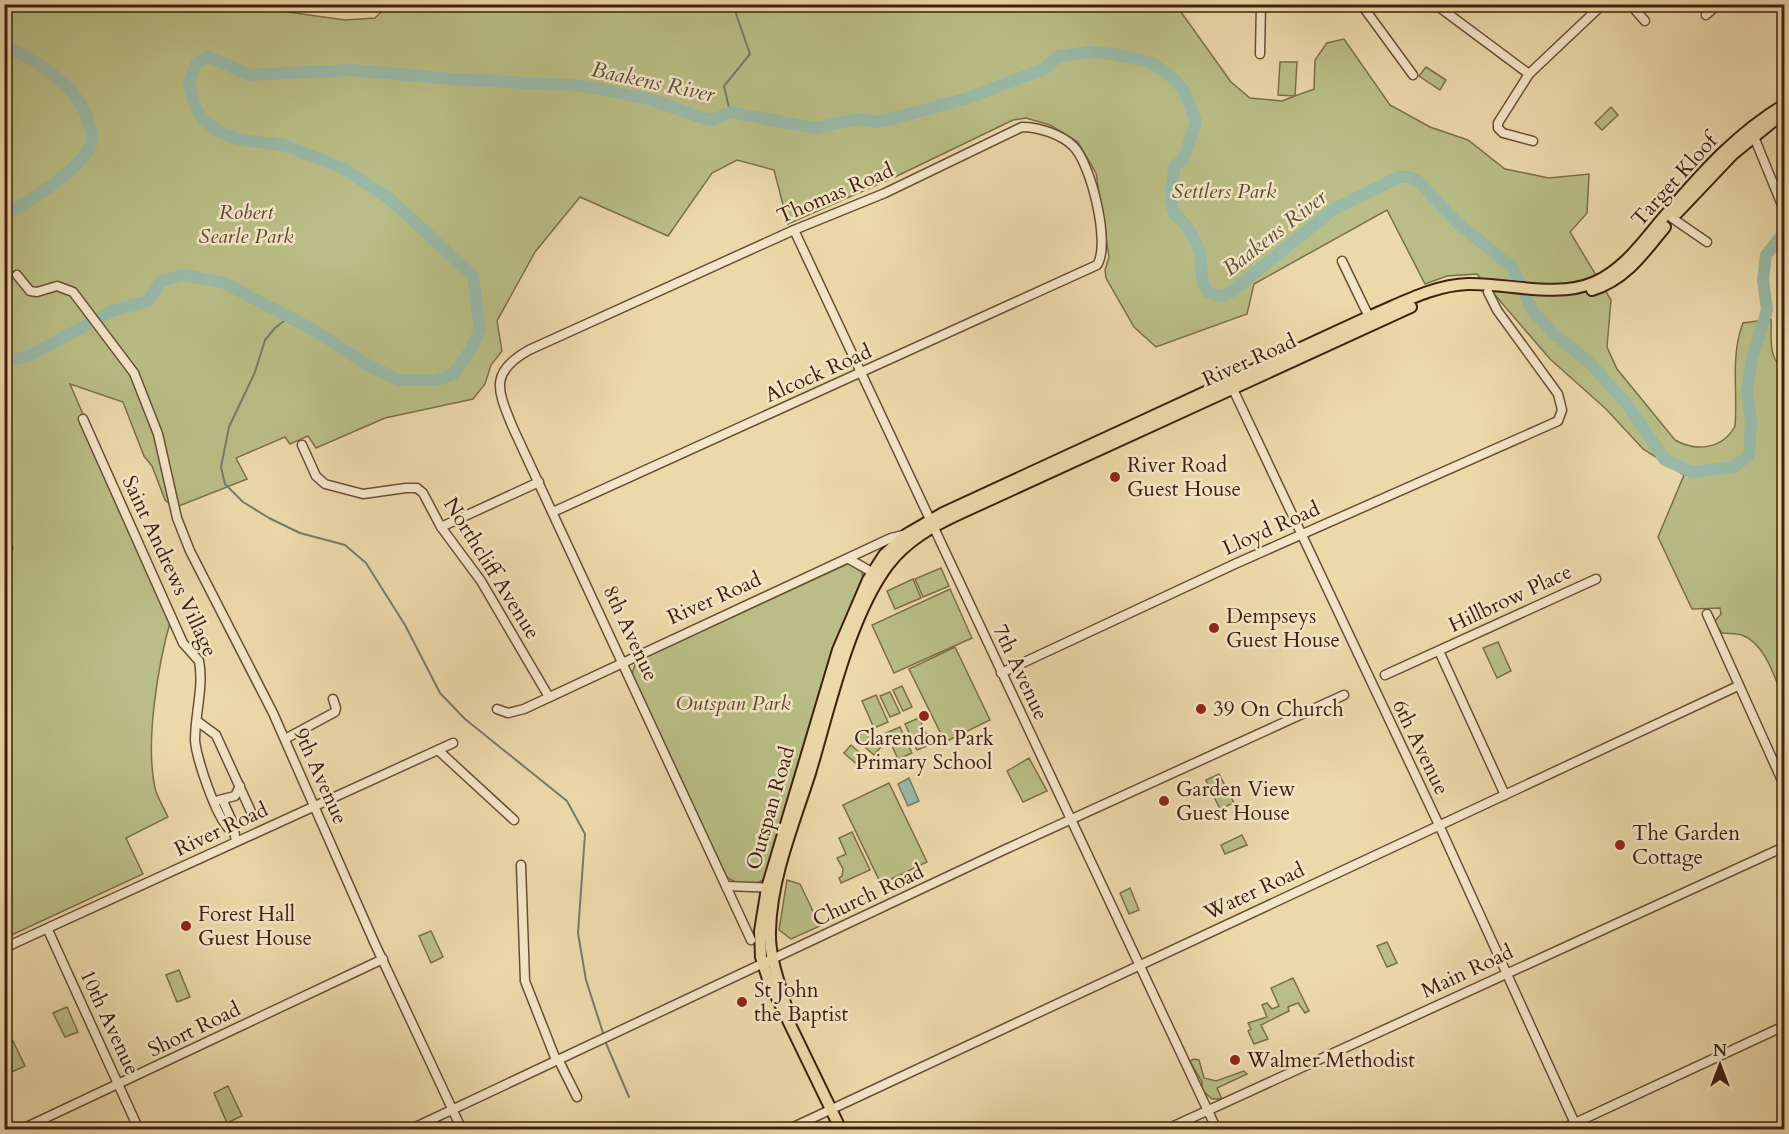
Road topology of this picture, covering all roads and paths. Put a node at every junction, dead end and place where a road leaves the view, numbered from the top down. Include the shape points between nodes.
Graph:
1 (1261, 4) edge
2 (1361, 4) edge
3 (1435, 4) edge
4 (1585, 4) edge
5 (1603, 4) edge
6 (1630, 4) edge
7 (1718, 4) edge
8 (1594, 12) junction
9 (1706, 15) dead end
10 (1645, 21) dead end
11 (1260, 54) dead end
12 (1529, 74) junction
13 (1413, 75) dead end
14 (1785, 105) edge
15 (1785, 113) edge
16 (1752, 132) junction
17 (1533, 141) dead end
18 (1785, 210) edge
19 (1672, 218) junction
20 (794, 230) junction
21 (1707, 242) dead end
22 (1342, 261) dead end
23 (1097, 266) joint
24 (17, 275) dead end
25 (1595, 285) junction
26 (1489, 290) junction
27 (1371, 320) junction
28 (501, 373) joint
29 (863, 373) junction
30 (1231, 386) junction
31 (83, 419) dead end
32 (302, 445) dead end
33 (539, 482) junction
34 (553, 512) junction
35 (932, 523) junction
36 (441, 527) junction
37 (907, 534) junction
38 (1300, 535) junction
39 (849, 559) junction
40 (876, 574) junction
41 (1596, 579) dead end
42 (1707, 614) dead end
43 (1439, 651) junction
44 (639, 654) junction
45 (623, 661) junction
46 (628, 673) junction
47 (1001, 673) junction
48 (1385, 675) dead end
49 (1738, 687) junction
50 (1344, 695) dead end
51 (549, 697) junction
52 (333, 699) dead end
53 (497, 709) dead end
54 (197, 721) junction
55 (285, 739) junction
56 (453, 743) dead end
57 (439, 751) junction
58 (1785, 785) edge
59 (240, 786) junction
60 (1505, 795) junction
61 (212, 798) junction
62 (223, 801) junction
63 (316, 806) junction
64 (253, 816) dead end
65 (514, 820) dead end
66 (1071, 821) junction
67 (1439, 825) junction
68 (233, 832) junction
69 (238, 842) junction
70 (1785, 847) edge
71 (521, 865) dead end
72 (726, 886) junction
73 (772, 888) junction
74 (48, 930) junction
75 (750, 940) dead end
76 (4, 948) edge
77 (383, 959) junction
78 (768, 962) junction
79 (1139, 964) junction
80 (1505, 973) junction
81 (1785, 1026) edge
82 (557, 1060) junction
83 (119, 1085) junction
84 (577, 1097) dead end
85 (453, 1108) junction
86 (831, 1108) junction
87 (1208, 1110) junction
88 (1577, 1126) edge
89 (20, 1130) edge
90 (139, 1130) edge
91 (409, 1130) edge
92 (462, 1130) edge
93 (787, 1130) edge
94 (841, 1130) edge
95 (1165, 1130) edge
96 (1217, 1130) edge
97 (1560, 1130) edge

1 - 11 street
2 - 13 street
3 - 12 street
4 - 8 street
5 - 8 street
6 - 10 street
7 - 9 street
8 - 12 street
12 - 17 street via 1497,125 1503,133
14 - 16 main road, Target Kloof
15 - 16 main road, Target Kloof
16 - 18 street
16 - 19 main road, Target Kloof
16 - 25 main road, Target Kloof via 1704,171 1638,249
19 - 21 street
19 - 25 main road, Target Kloof via 1620,276
20 - 23 street, Thomas Road via 885,193 1025,127 1070,143 1084,162 1103,246
20 - 28 street, Thomas Road via 529,350 514,358
20 - 29 street, 7th Avenue
22 - 27 street
23 - 29 street, Alcock Road
24 - 55 street, 9th Avenue via 30,291 57,286 68,289 130,366 158,434 184,538
25 - 26 main road, River Road
26 - 27 main road, River Road via 1447,286
26 - 38 street, Lloyd Road via 1497,310 1558,394 1562,410 1557,421
27 - 30 main road, River Road
28 - 33 street, 8th Avenue via 500,396
29 - 34 street, Alcock Road
29 - 35 street, 7th Avenue
30 - 35 main road, River Road
30 - 38 street, 6th Avenue
31 - 54 street, Saint Andrews Village via 183,643 199,661
32 - 36 street, Northcliff Avenue via 322,482 363,494 419,489
33 - 34 street, 8th Avenue
33 - 36 street
34 - 45 street, 8th Avenue
35 - 37 main road, Outspan Road
35 - 40 main road, Outspan Road
35 - 47 street, 7th Avenue
36 - 51 street, Northcliff Avenue via 481,581
37 - 39 street, River Road
37 - 40 main road, Outspan Road via 884,555
38 - 47 street, Lloyd Road
38 - 67 street, 6th Avenue
39 - 40 street
39 - 44 street, River Road
40 - 73 main road, Outspan Road via 831,670
41 - 43 street, Hillbrow Place
42 - 49 street
43 - 48 street, Hillbrow Place
43 - 60 street, Hillbrow Place
44 - 45 street, River Road
44 - 46 street
45 - 46 street, 8th Avenue
45 - 51 street, River Road
46 - 72 street, 8th Avenue
47 - 66 street, 7th Avenue
49 - 58 street
49 - 60 street, Water Road
50 - 66 street, Church Road
51 - 53 street, River Road via 513,713
52 - 55 street via 335,712
54 - 59 street via 216,735
54 - 61 street, Saint Andrews Village via 196,747
55 - 63 street, 9th Avenue
56 - 57 street, River Road
57 - 63 street, River Road
57 - 65 street
59 - 62 street via 235,796
59 - 64 street
60 - 67 street, Water Road
61 - 62 street
61 - 68 street, Saint Andrews Village
62 - 68 street, Saint Andrews Village via 234,825
63 - 69 street, River Road
63 - 77 street, 9th Avenue
66 - 78 street, Church Road
66 - 79 street, 7th Avenue
67 - 79 street, Water Road
67 - 80 street, 6th Avenue
68 - 69 street, Saint Andrews Village
69 - 74 street, River Road
70 - 80 street, Main Road
71 - 82 street via 525,981
72 - 73 street
72 - 75 street, 8th Avenue
73 - 78 main road, Outspan Road via 760,931
74 - 76 street, River Road
74 - 83 street, 10th Avenue
77 - 83 street, Short Road
77 - 85 street, 9th Avenue
78 - 82 street, Church Road
78 - 86 main road via 772,988
79 - 86 street, Water Road
79 - 87 street, 7th Avenue
80 - 87 street, Main Road
80 - 88 street, 6th Avenue
81 - 88 street
82 - 84 street
82 - 85 street, Church Road
83 - 89 street, Short Road
83 - 90 street, 10th Avenue
85 - 91 street, Church Road
85 - 92 street, 9th Avenue
86 - 93 street, Water Road
86 - 94 main road
87 - 95 street, Main Road
87 - 96 street, 7th Avenue
88 - 97 street

